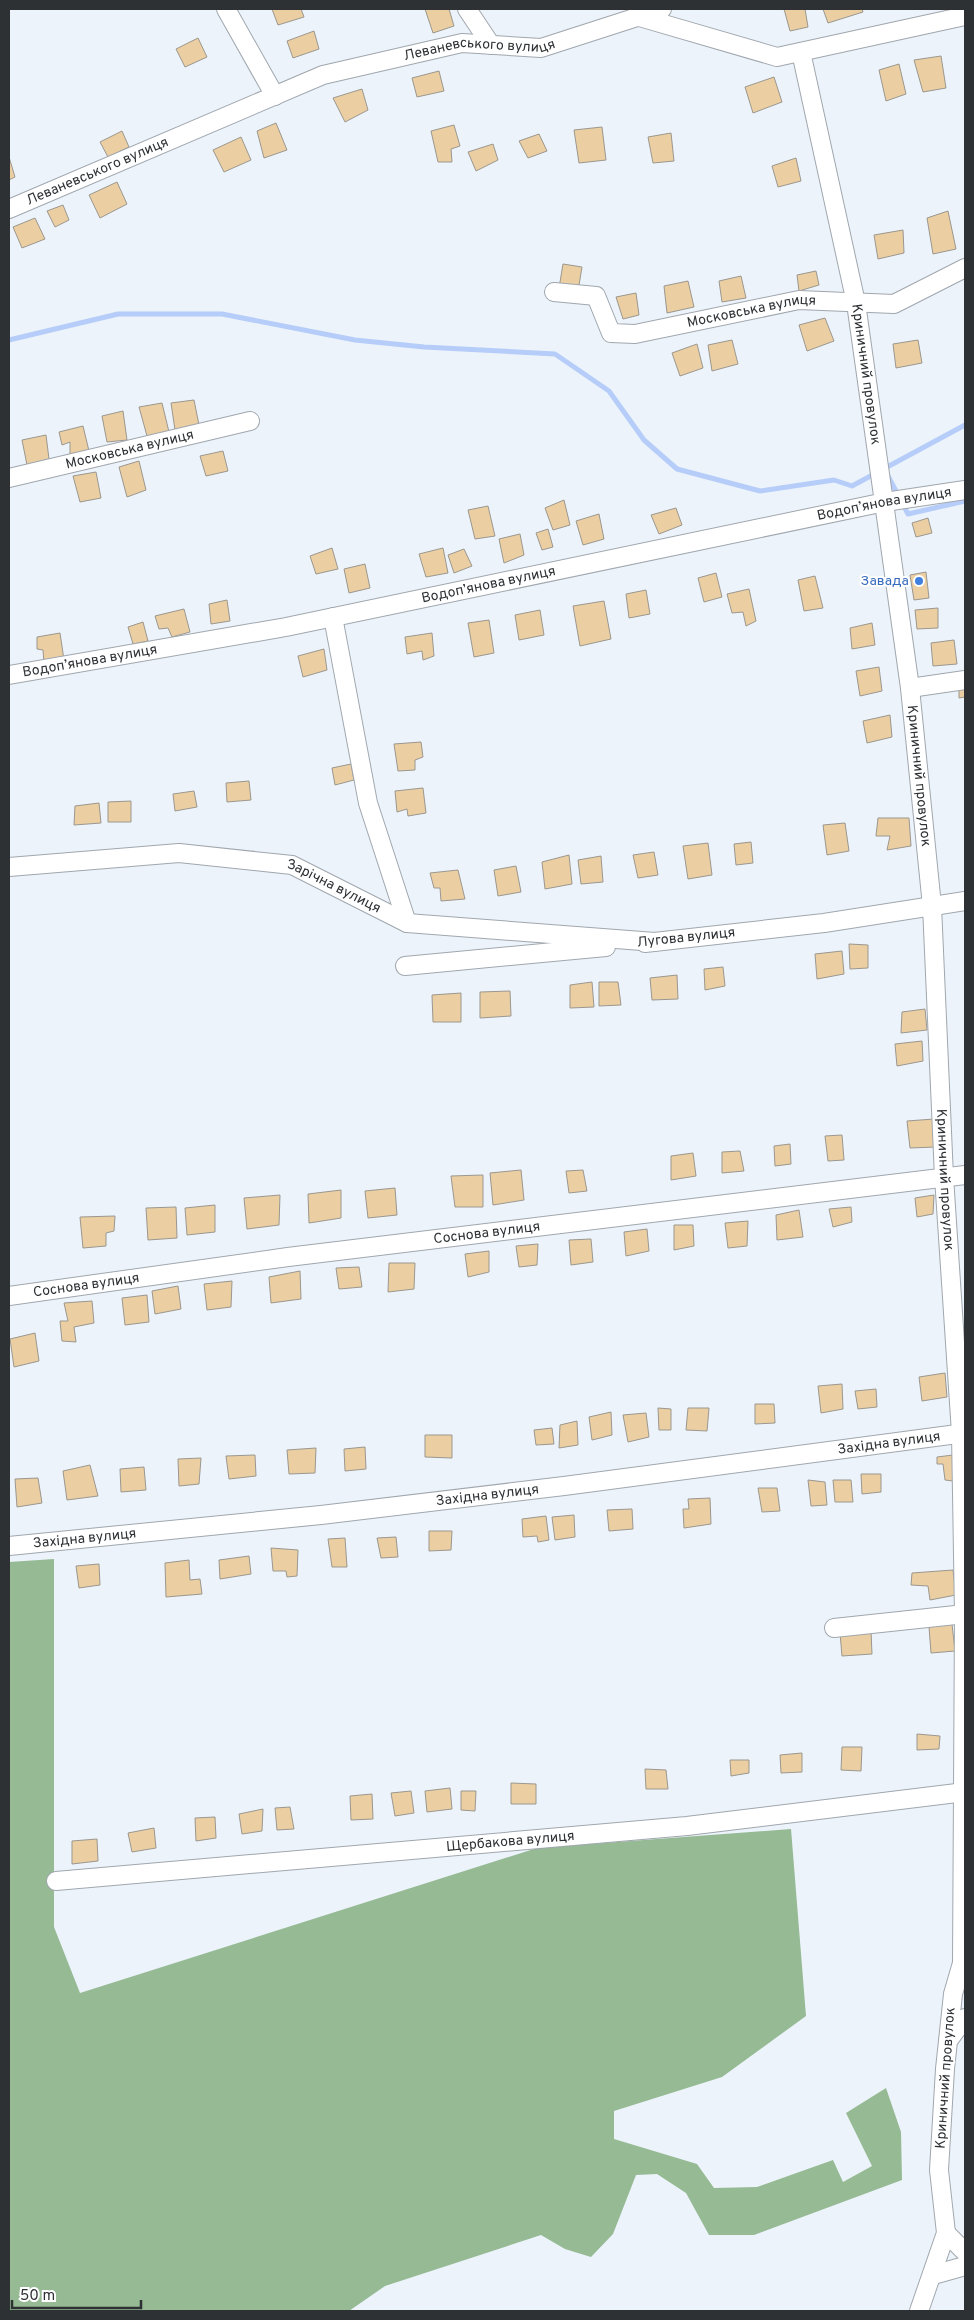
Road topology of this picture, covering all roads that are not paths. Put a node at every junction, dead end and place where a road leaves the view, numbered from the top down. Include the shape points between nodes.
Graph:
1 (226, 9) edge
2 (467, 9) edge
3 (662, 9) edge
4 (631, 12) edge
5 (965, 16) edge
6 (491, 45) junction
7 (801, 52) junction
8 (275, 96) junction
9 (9, 209) edge
10 (965, 268) edge
11 (554, 292) dead end
12 (856, 304) junction
13 (250, 422) dead end
14 (9, 478) edge
15 (965, 490) edge
16 (885, 502) junction
17 (333, 618) junction
18 (9, 675) edge
19 (965, 680) edge
20 (910, 688) junction
21 (9, 867) edge
22 (965, 901) edge
23 (932, 906) junction
24 (407, 923) junction
25 (654, 942) junction
26 (405, 966) dead end
27 (965, 1175) edge
28 (944, 1177) junction
29 (9, 1296) edge
30 (963, 1433) edge
31 (9, 1546) edge
32 (965, 1615) edge
33 (834, 1628) dead end
34 (965, 1792) edge
35 (56, 1881) dead end
36 (962, 1962) junction
37 (965, 1984) edge
38 (965, 2018) edge
39 (948, 2041) junction
40 (946, 2233) junction
41 (965, 2252) edge
42 (965, 2266) edge
43 (933, 2275) junction
44 (919, 2311) edge

1 - 8 street
2 - 6 street
3 - 4 street, Леваневського вулиця
4 - 6 street, Леваневського вулиця via 541,48
4 - 7 street via 777,57
5 - 7 street
6 - 8 street, Леваневського вулиця via 462,43 323,76
7 - 12 street, Криничний провулок
8 - 9 street, Леваневського вулиця
10 - 12 street, Московська вулиця via 894,304
11 - 12 street, Московська вулиця via 596,296 611,333 635,334 799,300
12 - 16 street, Криничний провулок
13 - 14 street, Московська вулиця
15 - 16 street, Водоп’янова вулиця
16 - 17 street, Водоп’янова вулиця
16 - 20 street, Криничний провулок
17 - 18 street, Водоп’янова вулиця
17 - 24 street via 368,803
19 - 20 street
20 - 23 street, Криничний провулок
21 - 24 street, Зарічна вулиця via 179,854 292,865
22 - 23 street, Лугова вулиця
23 - 25 street, Лугова вулиця via 824,924
23 - 28 street, Криничний провулок
24 - 25 street, Зарічна вулиця
25 - 26 street, Лугова вулиця
27 - 28 street, Соснова вулиця
28 - 29 street, Соснова вулиця via 288,1257
28 - 30 street, Криничний провулок
30 - 31 street, Західна вулиця via 331,1514
30 - 32 street, Криничний провулок
32 - 33 street
32 - 34 street, Криничний провулок
34 - 35 street, Щербакова вулиця via 687,1826
34 - 36 street, Криничний провулок
36 - 37 street
36 - 39 street, Криничний провулок via 953,1994
38 - 39 street
39 - 40 street, Криничний провулок via 939,2170
40 - 41 street
40 - 43 street, Криничний провулок
42 - 43 street
43 - 44 street, Криничний провулок

